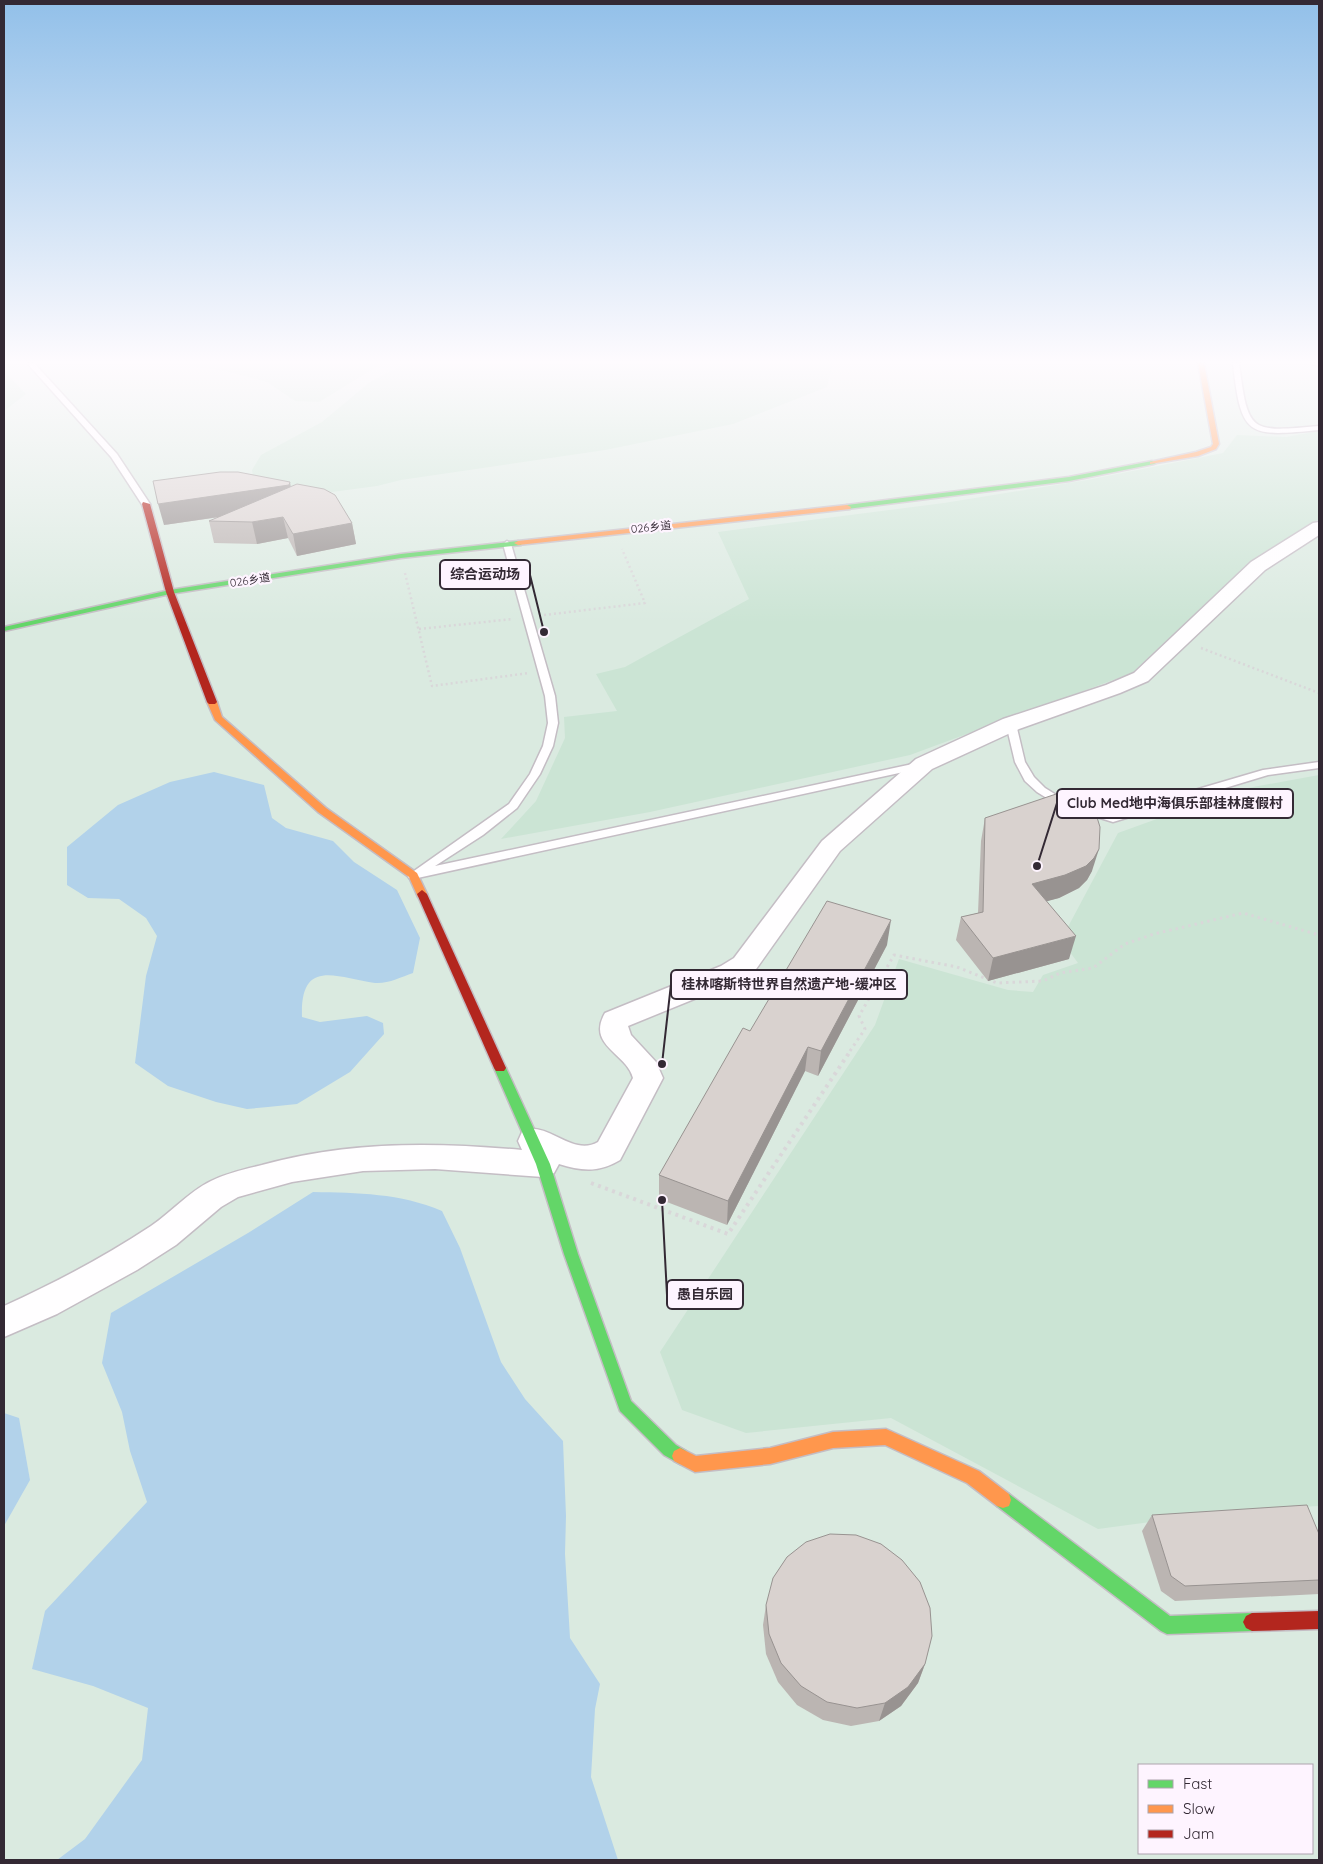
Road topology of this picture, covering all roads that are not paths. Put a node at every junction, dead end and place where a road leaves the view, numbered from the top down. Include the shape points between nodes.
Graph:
1 (109, 450) edge
2 (1209, 450) edge
3 (146, 504) joint
4 (1319, 527) edge
5 (507, 544) junction
6 (170, 592) junction
7 (4, 629) edge
8 (1011, 724) junction
9 (924, 764) junction
10 (1319, 765) edge
11 (413, 875) junction
12 (538, 1153) junction
13 (4, 1322) edge
14 (1319, 1620) edge

1 - 3 lane
2 - 5 street, 026乡道 via 1069,479
3 - 6 street
4 - 8 street via 1258,566 1141,677
5 - 6 street, 026乡道 via 402,556
5 - 11 lane via 550,696 553,723 548,746 535,774 513,806
6 - 7 street, 026乡道
6 - 11 street via 218,718 322,810
8 - 9 street
8 - 10 lane via 1020,762 1029,779 1062,803 1113,818 1267,772
9 - 11 lane
9 - 12 street via 831,846 744,965 615,1020 615,1036 646,1068 648,1078 609,1151 598,1158
11 - 12 street
12 - 13 street via 469,1157 374,1156 285,1170 218,1192 164,1234 111,1267 49,1303
12 - 14 street via 625,1406 670,1450 695,1464 770,1456 833,1440 886,1437 973,1477 1166,1625

